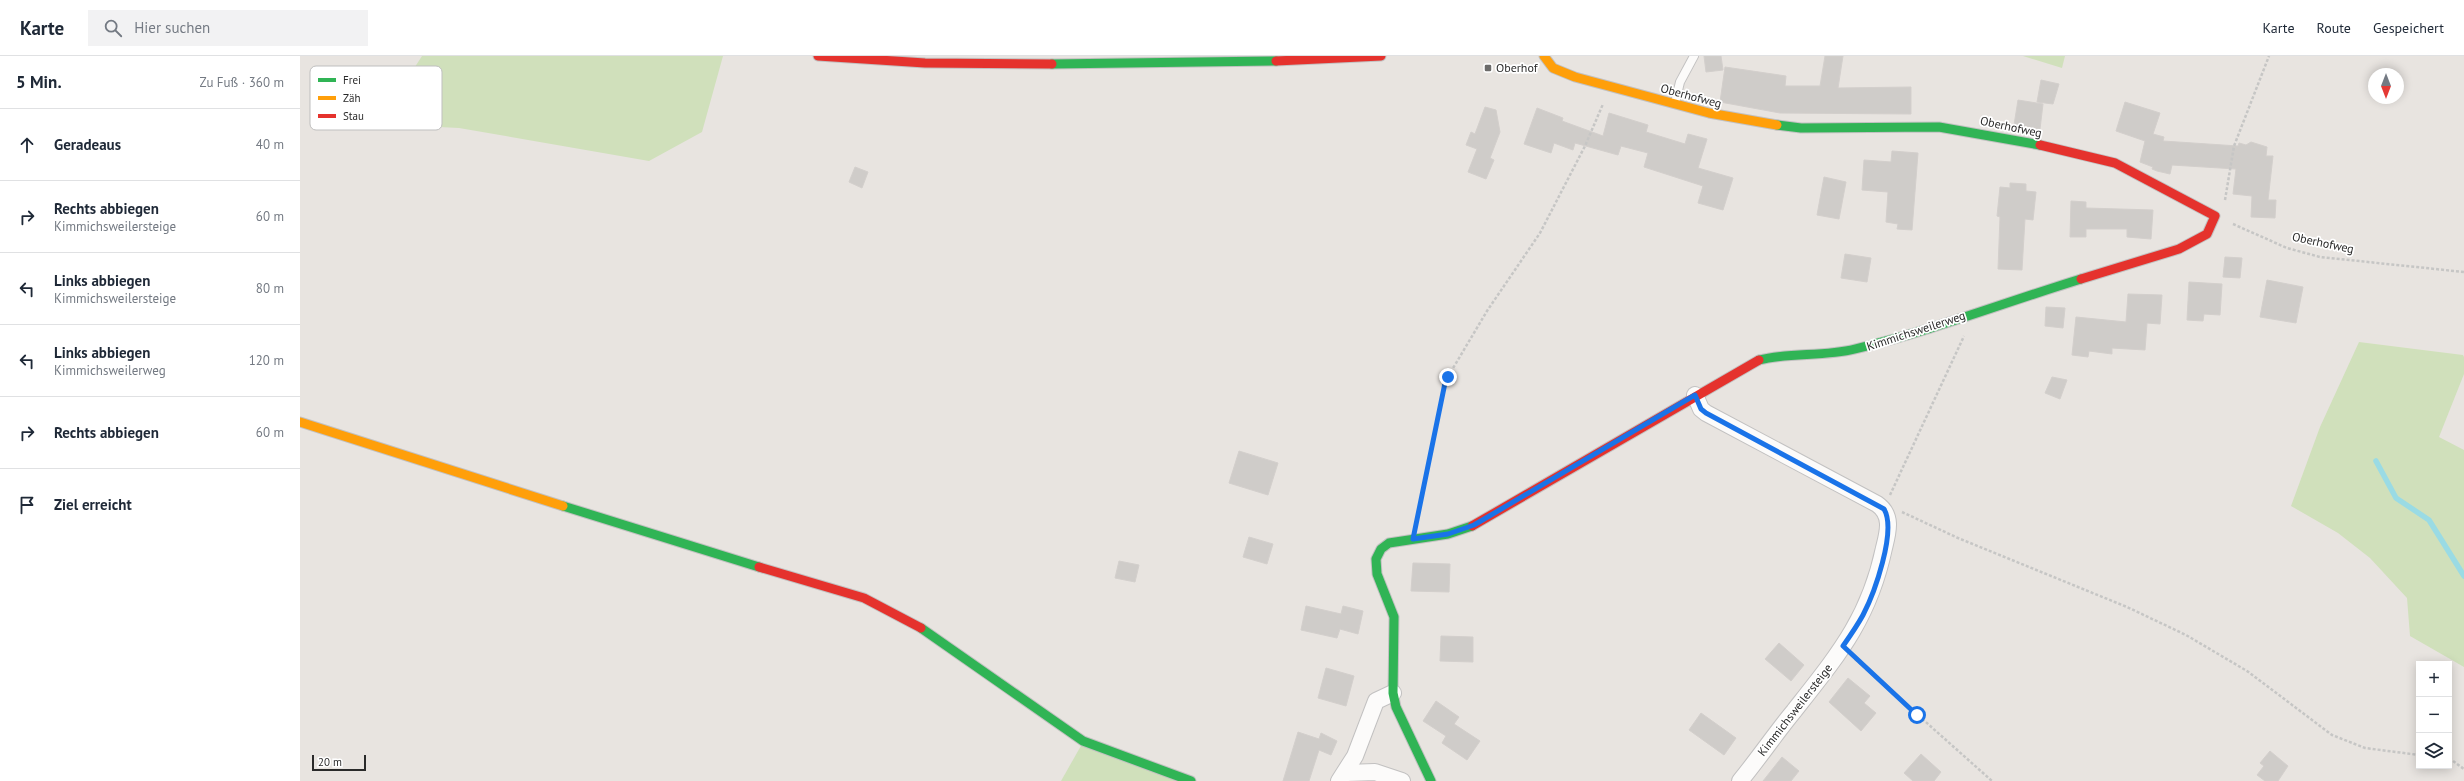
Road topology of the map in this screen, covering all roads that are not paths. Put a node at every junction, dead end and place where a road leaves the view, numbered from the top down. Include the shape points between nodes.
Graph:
1 (818, 56) edge
2 (1381, 56) edge
3 (1544, 56) edge
4 (1694, 56) edge
5 (1674, 104) junction
6 (2218, 217) joint
7 (1695, 395) junction
8 (300, 422) edge
9 (1393, 693) junction
10 (1342, 777) edge
11 (1191, 781) edge
12 (1402, 781) edge
13 (1431, 781) edge
14 (1740, 781) edge

1 - 2 street via 915,63 1019,65
3 - 5 street, Oberhofweg via 1549,64 1561,73
4 - 5 lane via 1680,82
5 - 6 street, Oberhofweg via 1726,118 1779,126 1939,127 2073,151 2115,163
6 - 7 street, Kimmichsweilerweg via 2207,234 2179,249 1862,349 1788,354 1761,359
7 - 9 street, Kimmichsweilerweg via 1474,525 1448,534 1389,543 1380,549 1376,559 1377,574 1394,617
7 - 14 street, Kimmichsweilersteige via 1701,409 1706,413 1884,509 1888,525 1878,576 1863,615 1843,646
8 - 11 street via 644,532 864,598 910,621 1083,740
9 - 10 street via 1374,704
9 - 13 street, Kimmichsweilerweg via 1396,708
10 - 12 street via 1375,772

